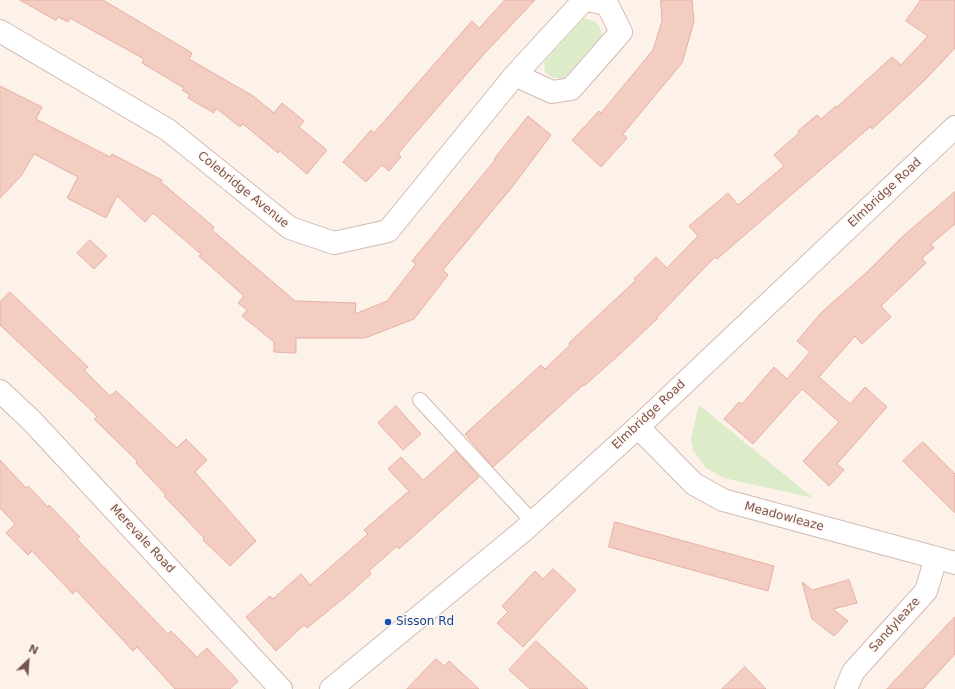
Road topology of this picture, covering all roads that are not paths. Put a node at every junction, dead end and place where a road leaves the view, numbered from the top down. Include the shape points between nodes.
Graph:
1 (586, 0) edge
2 (0, 31) edge
3 (515, 75) junction
4 (955, 127) edge
5 (0, 391) edge
6 (420, 400) dead end
7 (638, 427) junction
8 (534, 522) junction
9 (946, 560) edge
10 (281, 689) edge
11 (331, 689) edge
12 (846, 689) edge

1 - 3 street, Colebridge Avenue
1 - 3 street, Colebridge Avenue via 607,4 622,32 571,89 552,92
2 - 3 street, Colebridge Avenue via 168,130 290,228 334,243 388,231
4 - 7 street, Elmbridge Road
5 - 10 street, Merevale Road via 31,420
6 - 8 lane
7 - 8 street, Elmbridge Road
7 - 9 street, Meadowleaze via 694,484 723,500
8 - 11 street, Elmbridge Road
9 - 12 street, Sandyleaze via 926,591 853,672

